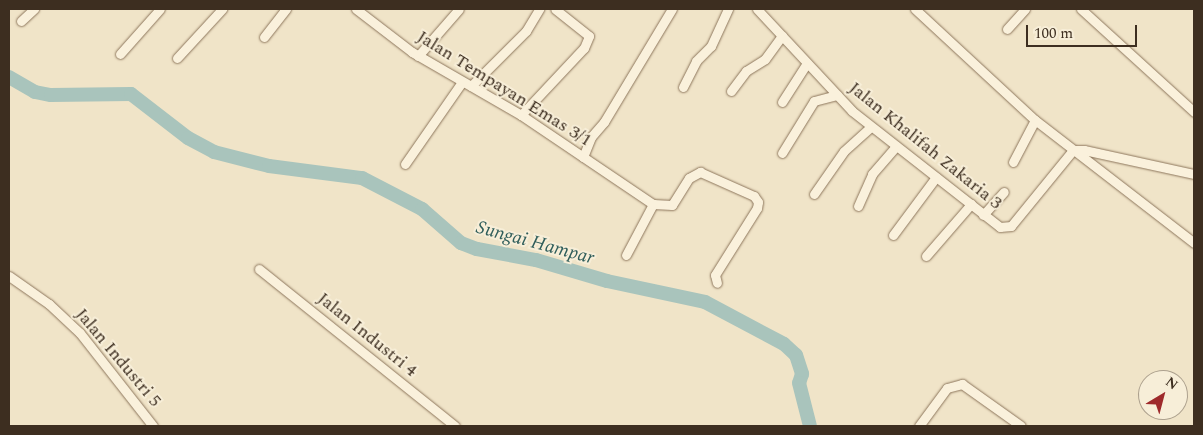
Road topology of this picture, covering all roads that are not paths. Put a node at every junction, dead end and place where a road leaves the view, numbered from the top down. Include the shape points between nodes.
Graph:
1 (34, 9) edge
2 (160, 9) edge
3 (222, 9) edge
4 (286, 9) edge
5 (356, 9) edge
6 (459, 9) edge
7 (539, 9) edge
8 (555, 9) edge
9 (672, 9) edge
10 (728, 9) edge
11 (757, 9) edge
12 (915, 9) edge
13 (1025, 9) edge
14 (1080, 9) edge
15 (368, 12) edge
16 (21, 21) dead end
17 (1007, 29) dead end
18 (782, 36) junction
19 (264, 37) dead end
20 (120, 54) dead end
21 (418, 56) junction
22 (177, 58) dead end
23 (807, 63) junction
24 (462, 82) junction
25 (471, 86) junction
26 (683, 87) dead end
27 (732, 90) dead end
28 (837, 95) junction
29 (782, 102) dead end
30 (1194, 112) edge
31 (521, 115) junction
32 (1035, 120) junction
33 (871, 127) junction
34 (896, 146) junction
35 (1073, 150) junction
36 (782, 153) dead end
37 (583, 157) junction
38 (1013, 162) dead end
39 (405, 164) dead end
40 (1194, 174) edge
41 (936, 177) junction
42 (1004, 192) dead end
43 (814, 194) dead end
44 (653, 204) junction
45 (970, 204) junction
46 (858, 206) dead end
47 (983, 215) junction
48 (893, 235) dead end
49 (1194, 243) edge
50 (626, 255) dead end
51 (926, 256) dead end
52 (259, 269) dead end
53 (9, 276) edge
54 (717, 283) dead end
55 (153, 426) edge
56 (455, 426) edge
57 (919, 426) edge
58 (1021, 426) edge

1 - 16 street
2 - 20 street
3 - 22 street
4 - 19 street
5 - 15 street, Jalan Tempayan Emas 3/1
6 - 21 street
7 - 25 street via 526,31
8 - 31 street via 589,36 584,48
9 - 37 street via 604,122 591,137
10 - 26 street via 711,46 699,57
11 - 18 street, Jalan Khalifah Zakaria 3
12 - 32 street
13 - 17 street
14 - 30 street
15 - 21 street, Jalan Tempayan Emas 3/1
18 - 23 street, Jalan Khalifah Zakaria 3
18 - 27 street via 765,59 746,71
21 - 24 street, Jalan Tempayan Emas 3/1
23 - 28 street, Jalan Khalifah Zakaria 3
23 - 29 street
24 - 25 street, Jalan Tempayan Emas 3/1
24 - 39 street
25 - 31 street, Jalan Tempayan Emas 3/1
28 - 33 street, Jalan Khalifah Zakaria 3
28 - 36 street via 814,101
31 - 37 street, Jalan Tempayan Emas 3/1
32 - 35 street
32 - 38 street
33 - 34 street, Jalan Khalifah Zakaria 3
33 - 43 street via 844,151
34 - 41 street, Jalan Khalifah Zakaria 3
34 - 46 street via 872,174
35 - 40 street
35 - 47 street, Jalan Khalifah Zakaria 3 via 1011,226 1000,227
35 - 49 street
37 - 44 street, Jalan Tempayan Emas 3/1
41 - 45 street, Jalan Khalifah Zakaria 3
41 - 48 street
42 - 47 street
44 - 50 street
44 - 54 street via 672,205 689,178 700,172 757,198 757,208 716,275
45 - 47 street, Jalan Khalifah Zakaria 3
45 - 51 street
52 - 56 street, Jalan Industri 4
53 - 55 street, Jalan Industri 5 via 49,304 80,332
57 - 58 street via 947,388 962,384

